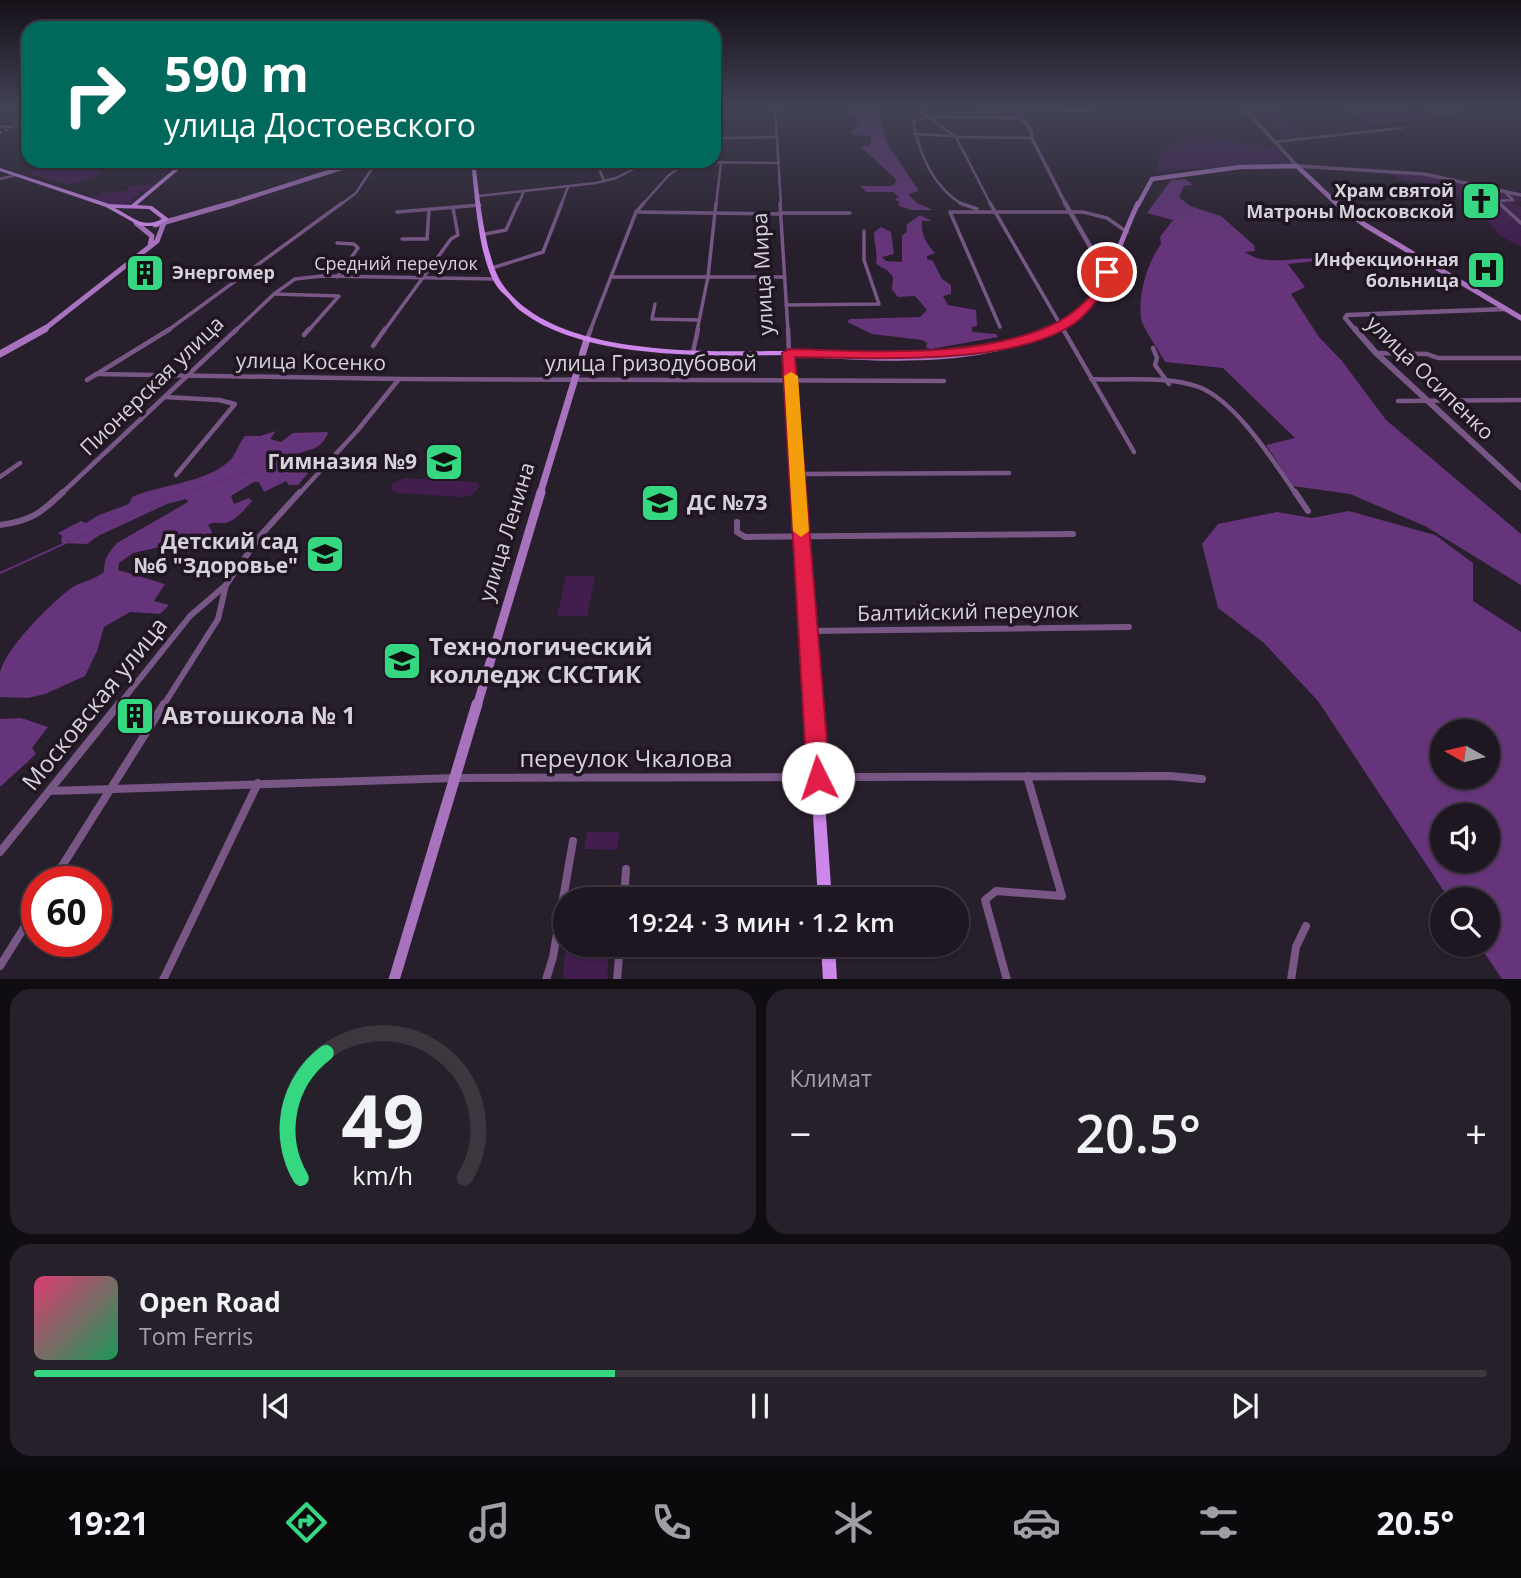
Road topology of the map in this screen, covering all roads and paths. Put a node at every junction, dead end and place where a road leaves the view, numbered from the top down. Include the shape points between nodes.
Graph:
1 (777, 153) edge
2 (923, 153) edge
3 (963, 153) edge
4 (1040, 153) edge
5 (1284, 153) edge
6 (721, 162) edge
7 (777, 163) junction
8 (1297, 166) junction
9 (179, 168) edge
10 (184, 168) edge
11 (340, 168) edge
12 (372, 168) edge
13 (474, 168) edge
14 (599, 168) edge
15 (634, 168) edge
16 (679, 168) edge
17 (720, 168) edge
18 (0, 169) edge
19 (16, 175) junction
20 (0, 179) edge
21 (604, 181) junction
22 (568, 187) junction
23 (524, 191) junction
24 (1504, 191) junction
25 (1521, 195) edge
26 (478, 196) junction
27 (135, 204) junction
28 (480, 205) junction
29 (108, 206) junction
30 (150, 208) junction
31 (453, 208) junction
32 (429, 211) junction
33 (1070, 211) junction
34 (397, 212) dead end
35 (636, 212) junction
36 (716, 212) junction
37 (950, 212) joint
38 (994, 212) junction
39 (780, 213) junction
40 (850, 213) dead end
41 (128, 214) junction
42 (192, 215) junction
43 (164, 221) junction
44 (136, 223) junction
45 (1521, 223) edge
46 (864, 231) dead end
47 (1127, 232) junction
48 (485, 234) junction
49 (402, 239) dead end
50 (337, 243) dead end
51 (354, 244) joint
52 (150, 246) junction
53 (492, 268) junction
54 (1109, 268) junction
55 (613, 276) junction
56 (337, 277) junction
57 (708, 277) junction
58 (785, 277) junction
59 (424, 278) junction
60 (295, 279) joint
61 (496, 279) junction
62 (274, 294) junction
63 (654, 304) dead end
64 (786, 305) junction
65 (1506, 309) junction
66 (1521, 318) edge
67 (699, 320) junction
68 (1060, 326) junction
69 (1000, 327) dead end
70 (304, 335) dead end
71 (587, 339) junction
72 (373, 346) dead end
73 (1153, 348) dead end
74 (692, 352) junction
75 (789, 353) junction
76 (1376, 353) junction
77 (0, 354) edge
78 (1521, 358) edge
79 (96, 374) junction
80 (186, 376) junction
81 (399, 379) junction
82 (1091, 379) junction
83 (88, 380) dead end
84 (574, 380) junction
85 (792, 380) junction
86 (944, 381) dead end
87 (1169, 384) junction
88 (1204, 389) joint
89 (165, 397) junction
90 (1426, 400) junction
91 (1521, 400) edge
92 (1398, 401) dead end
93 (1134, 452) dead end
94 (20, 463) dead end
95 (1009, 473) dead end
96 (798, 474) junction
97 (176, 475) dead end
98 (0, 477) edge
99 (1521, 487) edge
100 (1308, 511) dead end
101 (737, 522) dead end
102 (0, 525) edge
103 (1073, 534) dead end
104 (801, 535) junction
105 (226, 585) junction
106 (202, 605) junction
107 (220, 606) junction
108 (1129, 627) dead end
109 (808, 631) junction
110 (1027, 776) junction
111 (455, 778) junction
112 (818, 778) junction
113 (1202, 779) dead end
114 (258, 783) junction
115 (109, 789) junction
116 (50, 791) junction
117 (573, 841) dead end
118 (0, 852) edge
119 (62, 866) edge
120 (626, 869) dead end
121 (625, 887) edge
122 (824, 887) edge
123 (1306, 926) dead end
124 (21, 933) edge
125 (619, 957) edge
126 (829, 957) edge
127 (0, 966) edge
128 (163, 979) edge
129 (394, 979) edge
130 (546, 979) edge
131 (617, 979) edge
132 (831, 979) edge
133 (1007, 979) edge
134 (1291, 979) edge

1 - 7 street, улица Мира
2 - 38 street via 939,188 962,205
3 - 38 street
4 - 33 street
5 - 8 street
6 - 7 street
7 - 39 street, улица Мира
8 - 24 street via 1424,174
8 - 47 main road via 1248,166 1154,177
8 - 65 main road via 1365,225
9 - 27 main road
10 - 30 main road via 148,199
11 - 42 main road
12 - 79 street via 356,193 164,333
13 - 26 main road
14 - 21 street
15 - 21 street
16 - 35 street, улица Ленина
17 - 36 street
18 - 19 main road
19 - 20 street
19 - 29 main road
21 - 22 street
22 - 23 street
22 - 53 street, Средний переулок via 543,252
23 - 26 street
23 - 48 street via 506,230
24 - 25 street
24 - 45 street via 1513,200 1497,201
26 - 28 main road
27 - 29 main road
27 - 30 main road
27 - 41 main road
28 - 31 street
28 - 48 main road
29 - 41 main road
30 - 41 main road
30 - 43 main road
31 - 32 street
31 - 59 street via 458,235
32 - 34 street
32 - 49 street via 427,239
33 - 38 street
33 - 47 street via 1107,218
33 - 54 street via 1103,266
35 - 36 street
35 - 55 street, улица Ленина
36 - 39 street
36 - 57 street
37 - 38 street
37 - 69 street
38 - 68 street
39 - 40 street
39 - 58 street, улица Мира
41 - 44 main road
42 - 43 main road
42 - 43 main road
43 - 44 main road
43 - 52 main road via 159,238
44 - 52 main road via 152,236
46 - 64 street via 864,260 879,303
47 - 54 main road
48 - 53 main road
50 - 51 street
51 - 56 street via 357,251
52 - 77 main road via 38,334
53 - 61 main road
54 - 68 main road via 1090,304
55 - 57 street
55 - 71 street, улица Ленина
56 - 59 street, Средний переулок
56 - 60 street, Средний переулок
57 - 58 street
57 - 67 street
58 - 64 street, улица Мира
59 - 61 street, Средний переулок
59 - 72 street
60 - 62 street, Пионерская улица
61 - 71 main road via 526,311
62 - 70 street via 340,296
62 - 80 street, Пионерская улица
63 - 67 street via 652,319
64 - 75 street, улица Мира
65 - 66 main road
65 - 76 street, улица Осипенко via 1347,314 1348,323
67 - 74 street
68 - 75 main road via 1008,344 937,354
68 - 82 street
71 - 74 main road via 631,348
71 - 84 main road, улица Ленина
73 - 87 street via 1155,365
74 - 75 main road
75 - 85 main road, улица Мира
76 - 78 street
76 - 90 street, улица Осипенко
79 - 80 street, улица Косенко
79 - 83 street
80 - 81 street, улица Косенко
80 - 89 street, Пионерская улица
81 - 84 street, улица Гризодубовой
81 - 105 street, Московская улица via 260,536
82 - 87 street
82 - 93 street
84 - 85 street, улица Гризодубовой
84 - 111 main road, улица Ленина
85 - 86 street, улица Гризодубовой
85 - 96 main road, улица Мира
87 - 88 street
88 - 100 street via 1257,438
89 - 97 street via 235,404
89 - 102 street, Пионерская улица via 33,521
90 - 91 street
90 - 92 street
90 - 99 street, улица Осипенко
94 - 98 street
95 - 96 street
96 - 104 main road, улица Мира
101 - 104 street via 740,536
103 - 104 street
104 - 109 main road, улица Мира
105 - 106 street, Московская улица
105 - 107 street, Московская улица
106 - 107 street
106 - 116 street, Московская улица
107 - 115 street, Московская улица via 218,619
108 - 109 street, Балтийский переулок
109 - 112 main road, улица Мира
110 - 112 street, переулок Чкалова
110 - 113 street, переулок Чкалова
110 - 133 street via 1062,896 996,891 985,900
111 - 112 street, переулок Чкалова
111 - 114 street, переулок Чкалова
111 - 129 main road, улица Ленина
112 - 122 main road, улица Мира
114 - 115 street, переулок Чкалова
114 - 128 street
115 - 116 street, переулок Чкалова
115 - 119 street, Московская улица
116 - 118 street, Московская улица
117 - 130 street
120 - 121 street
123 - 134 street via 1296,947
124 - 127 street
125 - 131 street
126 - 132 main road

